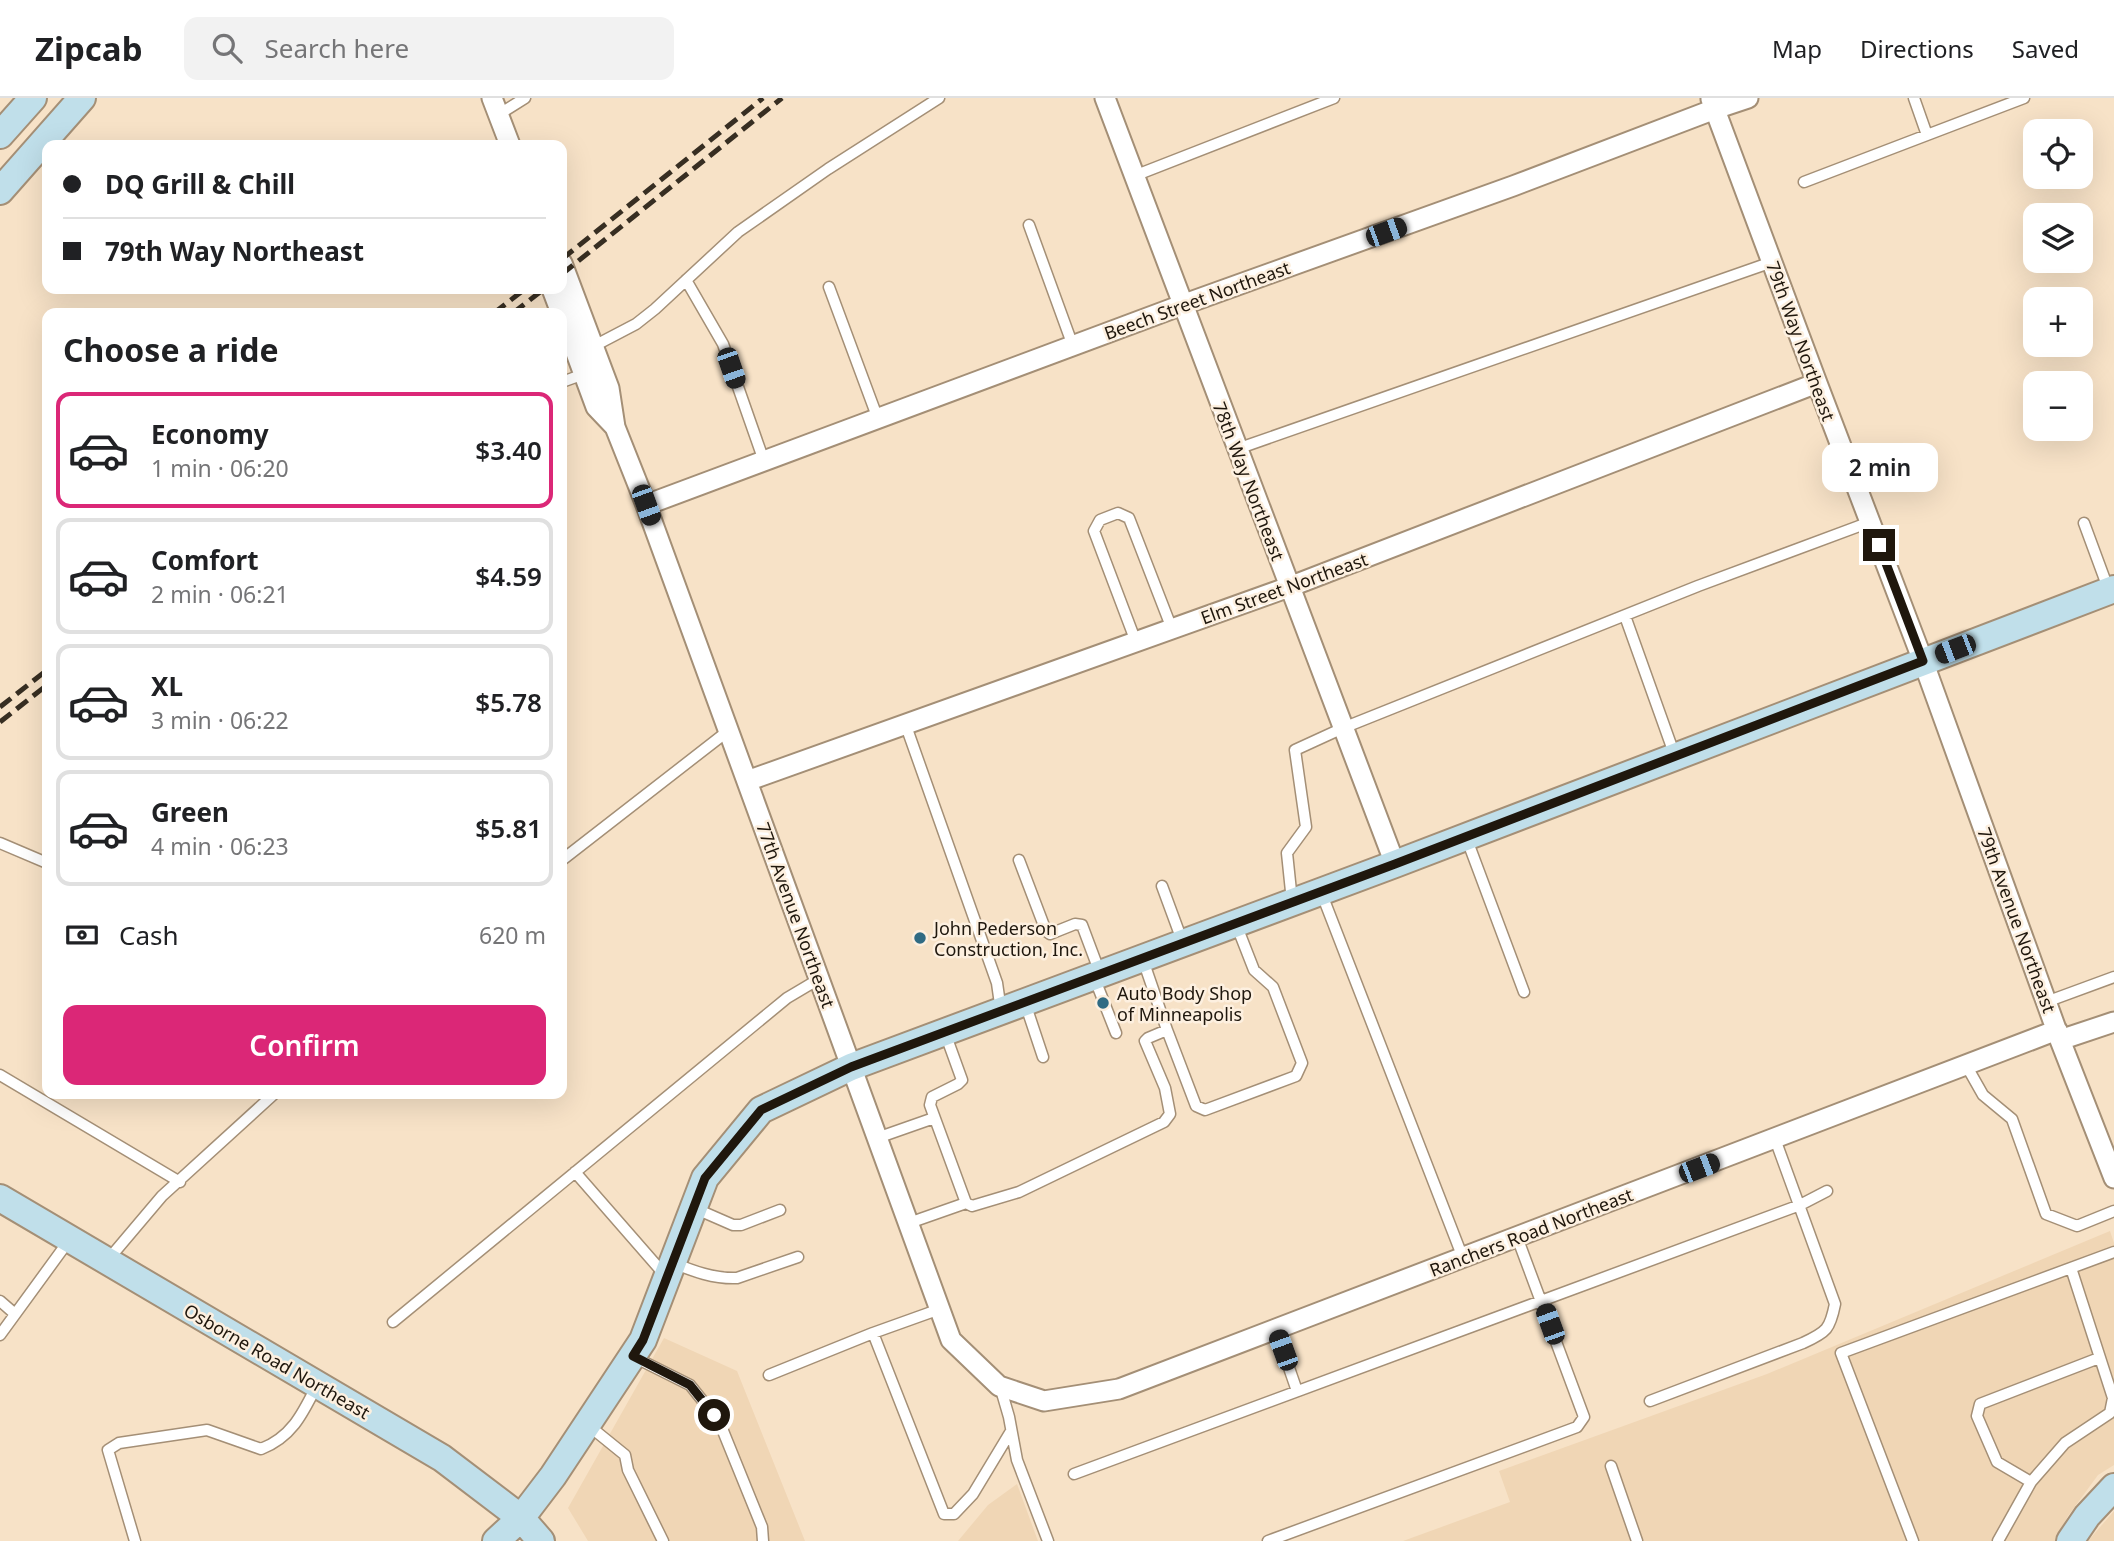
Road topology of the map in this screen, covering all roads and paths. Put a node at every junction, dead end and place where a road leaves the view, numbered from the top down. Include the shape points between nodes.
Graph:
1 (33, 98) edge
2 (82, 98) edge
3 (525, 98) edge
4 (939, 98) edge
5 (1105, 98) edge
6 (1334, 98) edge
7 (1748, 98) edge
8 (1914, 98) edge
9 (2024, 98) edge
10 (1713, 103) edge
11 (495, 106) edge
12 (0, 135) edge
13 (1927, 135) junction
14 (45, 140) edge
15 (508, 140) edge
16 (42, 143) edge
17 (1133, 176) junction
18 (1804, 182) dead end
19 (0, 191) edge
20 (1029, 225) dead end
21 (1772, 262) junction
22 (567, 276) edge
23 (686, 280) junction
24 (829, 286) dead end
25 (1182, 305) junction
26 (567, 330) edge
27 (594, 346) junction
28 (1073, 346) junction
29 (584, 374) junction
30 (567, 380) edge
31 (1817, 383) junction
32 (878, 419) junction
33 (615, 427) junction
34 (1237, 449) junction
35 (764, 461) junction
36 (646, 505) junction
37 (1870, 522) junction
38 (2084, 523) dead end
39 (1289, 587) junction
40 (2112, 590) edge
41 (1625, 616) junction
42 (1172, 629) junction
43 (1136, 642) junction
44 (1923, 661) junction
45 (906, 726) junction
46 (1343, 728) junction
47 (729, 731) junction
48 (1675, 756) junction
49 (747, 781) junction
50 (1466, 837) junction
51 (0, 843) edge
52 (567, 856) edge
53 (1019, 860) dead end
54 (42, 861) edge
55 (1395, 864) junction
56 (1162, 886) dead end
57 (1320, 892) junction
58 (1292, 902) junction
59 (1236, 923) junction
60 (1183, 943) junction
61 (1143, 958) junction
62 (1097, 975) junction
63 (2114, 977) edge
64 (819, 979) junction
65 (1524, 992) dead end
66 (2046, 1002) junction
67 (1013, 1007) junction
68 (2114, 1022) edge
69 (1167, 1030) junction
70 (945, 1032) junction
71 (1116, 1033) dead end
72 (2059, 1035) junction
73 (1042, 1056) dead end
74 (1966, 1065) junction
75 (851, 1067) junction
76 (0, 1075) edge
77 (269, 1099) edge
78 (934, 1118) junction
79 (877, 1138) junction
80 (1774, 1139) junction
81 (575, 1172) junction
82 (2114, 1178) edge
83 (180, 1182) junction
84 (1827, 1192) dead end
85 (0, 1198) edge
86 (967, 1203) junction
87 (1800, 1205) junction
88 (694, 1208) junction
89 (780, 1210) dead end
90 (2114, 1211) edge
91 (909, 1223) junction
92 (1517, 1237) junction
93 (71, 1239) junction
94 (2114, 1252) edge
95 (799, 1256) dead end
96 (1463, 1258) junction
97 (107, 1261) junction
98 (2071, 1268) junction
99 (670, 1270) junction
100 (0, 1301) edge
101 (1541, 1301) junction
102 (940, 1309) junction
103 (15, 1314) junction
104 (393, 1322) dead end
105 (1276, 1329) junction
106 (873, 1333) junction
107 (0, 1335) edge
108 (633, 1356) junction
109 (2099, 1358) junction
110 (769, 1375) dead end
111 (317, 1385) junction
112 (999, 1386) junction
113 (1297, 1391) junction
114 (1650, 1401) dead end
115 (714, 1415) dead end
116 (587, 1425) junction
117 (721, 1426) dead end
118 (1011, 1431) junction
119 (1611, 1466) dead end
120 (1074, 1474) dead end
121 (2031, 1482) junction
122 (2114, 1488) edge
123 (521, 1518) junction
124 (135, 1541) edge
125 (496, 1541) edge
126 (541, 1541) edge
127 (663, 1541) edge
128 (763, 1541) edge
129 (1048, 1541) edge
130 (1268, 1541) edge
131 (1637, 1541) edge
132 (1913, 1541) edge
133 (1998, 1541) edge
134 (2070, 1541) edge

1 - 12 street
2 - 14 street
3 - 11 lane
4 - 23 lane via 738,232
5 - 17 street, 78th Way Northeast
6 - 17 lane
7 - 10 street, Beech Street Northeast
8 - 13 lane
9 - 13 lane
10 - 21 street, 79th Way Northeast
10 - 25 street, Beech Street Northeast via 1501,191
11 - 15 street
13 - 18 lane
16 - 19 street
17 - 25 street, 78th Way Northeast
20 - 28 lane
21 - 31 street, 79th Way Northeast
21 - 34 lane
22 - 27 street, 77th Avenue Northeast
23 - 27 lane via 636,324
23 - 35 lane via 723,344
24 - 32 lane
25 - 28 street, Beech Street Northeast
25 - 34 street, 78th Way Northeast
26 - 29 street, 77th Avenue Northeast
27 - 33 street, 77th Avenue Northeast via 609,387
28 - 32 street, Beech Street Northeast
29 - 30 lane
29 - 33 street, 77th Avenue Northeast via 596,407
31 - 37 street, 79th Way Northeast
31 - 39 street, Elm Street Northeast
32 - 35 street, Beech Street Northeast
33 - 36 street, 77th Avenue Northeast
34 - 39 street, 78th Way Northeast
35 - 36 street, Beech Street Northeast
36 - 47 street, 77th Avenue Northeast
37 - 41 lane
37 - 44 street, 79th Way Northeast
38 - 40 lane
39 - 42 street, Elm Street Northeast
39 - 46 street, 78th Way Northeast
40 - 44 street
41 - 46 lane
41 - 48 lane
42 - 43 street, Elm Street Northeast
42 - 43 lane via 1129,518 1118,513 1100,520 1094,531
43 - 45 street, Elm Street Northeast
44 - 48 street
44 - 66 street, 79th Avenue Northeast
45 - 49 street, Elm Street Northeast
45 - 67 lane via 997,983
46 - 55 street, 78th Way Northeast
46 - 58 lane via 1295,751 1306,827 1287,853
47 - 49 street, 77th Avenue Northeast
47 - 52 lane
48 - 50 street
49 - 64 street, 77th Avenue Northeast
50 - 55 street
50 - 65 lane
51 - 54 lane
53 - 62 lane via 1046,930 1050,934 1082,925
55 - 57 street
56 - 60 lane
57 - 58 street
57 - 96 lane
58 - 59 street
59 - 60 street
59 - 69 lane via 1254,970 1273,987 1302,1063 1296,1076 1205,1110 1196,1106
60 - 61 street
61 - 62 street
61 - 69 lane
62 - 67 street
62 - 71 lane
63 - 66 lane
64 - 75 street, 77th Avenue Northeast
64 - 81 lane via 787,998
66 - 72 street, 79th Avenue Northeast
67 - 70 street
67 - 73 lane
68 - 72 street, Ranchers Road Northeast
69 - 86 lane via 1145,1041 1165,1088 1170,1114 1164,1122 1019,1192 972,1206
70 - 75 street
70 - 78 lane via 962,1080 932,1097
72 - 74 street, Ranchers Road Northeast
72 - 82 street, 79th Avenue Northeast
74 - 80 street, Ranchers Road Northeast
74 - 90 lane via 1983,1095 2012,1119 2046,1214 2077,1226
75 - 79 street, 77th Avenue Northeast
75 - 88 street via 761,1110 705,1178
76 - 83 lane
77 - 83 lane
78 - 79 lane
78 - 86 lane
79 - 91 street, 77th Avenue Northeast
80 - 87 lane
80 - 92 street, Ranchers Road Northeast
81 - 99 lane
81 - 104 lane
83 - 97 lane via 162,1196
84 - 87 lane
85 - 93 street, Osborne Road Northeast
86 - 91 lane
87 - 101 lane
87 - 114 lane via 1835,1304 1824,1334
88 - 89 lane via 741,1225
88 - 99 street
91 - 102 street, 77th Avenue Northeast
92 - 96 street, Ranchers Road Northeast
92 - 101 lane
93 - 97 street, Osborne Road Northeast
93 - 103 lane
94 - 98 lane
95 - 99 lane via 737,1278
96 - 105 street, Ranchers Road Northeast
97 - 111 street, Osborne Road Northeast
98 - 109 lane
98 - 132 lane via 1841,1353
99 - 108 street
100 - 103 lane
101 - 113 lane
101 - 130 lane via 1584,1417 1577,1427
102 - 106 lane
102 - 112 street, 77th Avenue Northeast via 951,1340
103 - 107 lane
105 - 112 street, Ranchers Road Northeast via 1119,1389 1044,1401
105 - 113 lane
106 - 110 lane
106 - 118 lane via 944,1514 954,1514 973,1494
108 - 115 lane via 690,1385
108 - 116 street
109 - 121 lane via 2113,1398 2110,1413 2065,1443
109 - 121 lane via 1980,1404 1978,1416 1997,1462
111 - 123 street, Osborne Road Northeast via 442,1458
111 - 124 lane via 297,1424 261,1449 206,1430 119,1443 108,1450
112 - 118 lane
113 - 120 lane
116 - 123 street
116 - 127 lane via 625,1455
117 - 128 lane via 762,1527
118 - 129 lane via 1017,1460
119 - 131 lane
121 - 133 lane
122 - 134 street
123 - 125 street
123 - 126 street, Osborne Road Northeast

